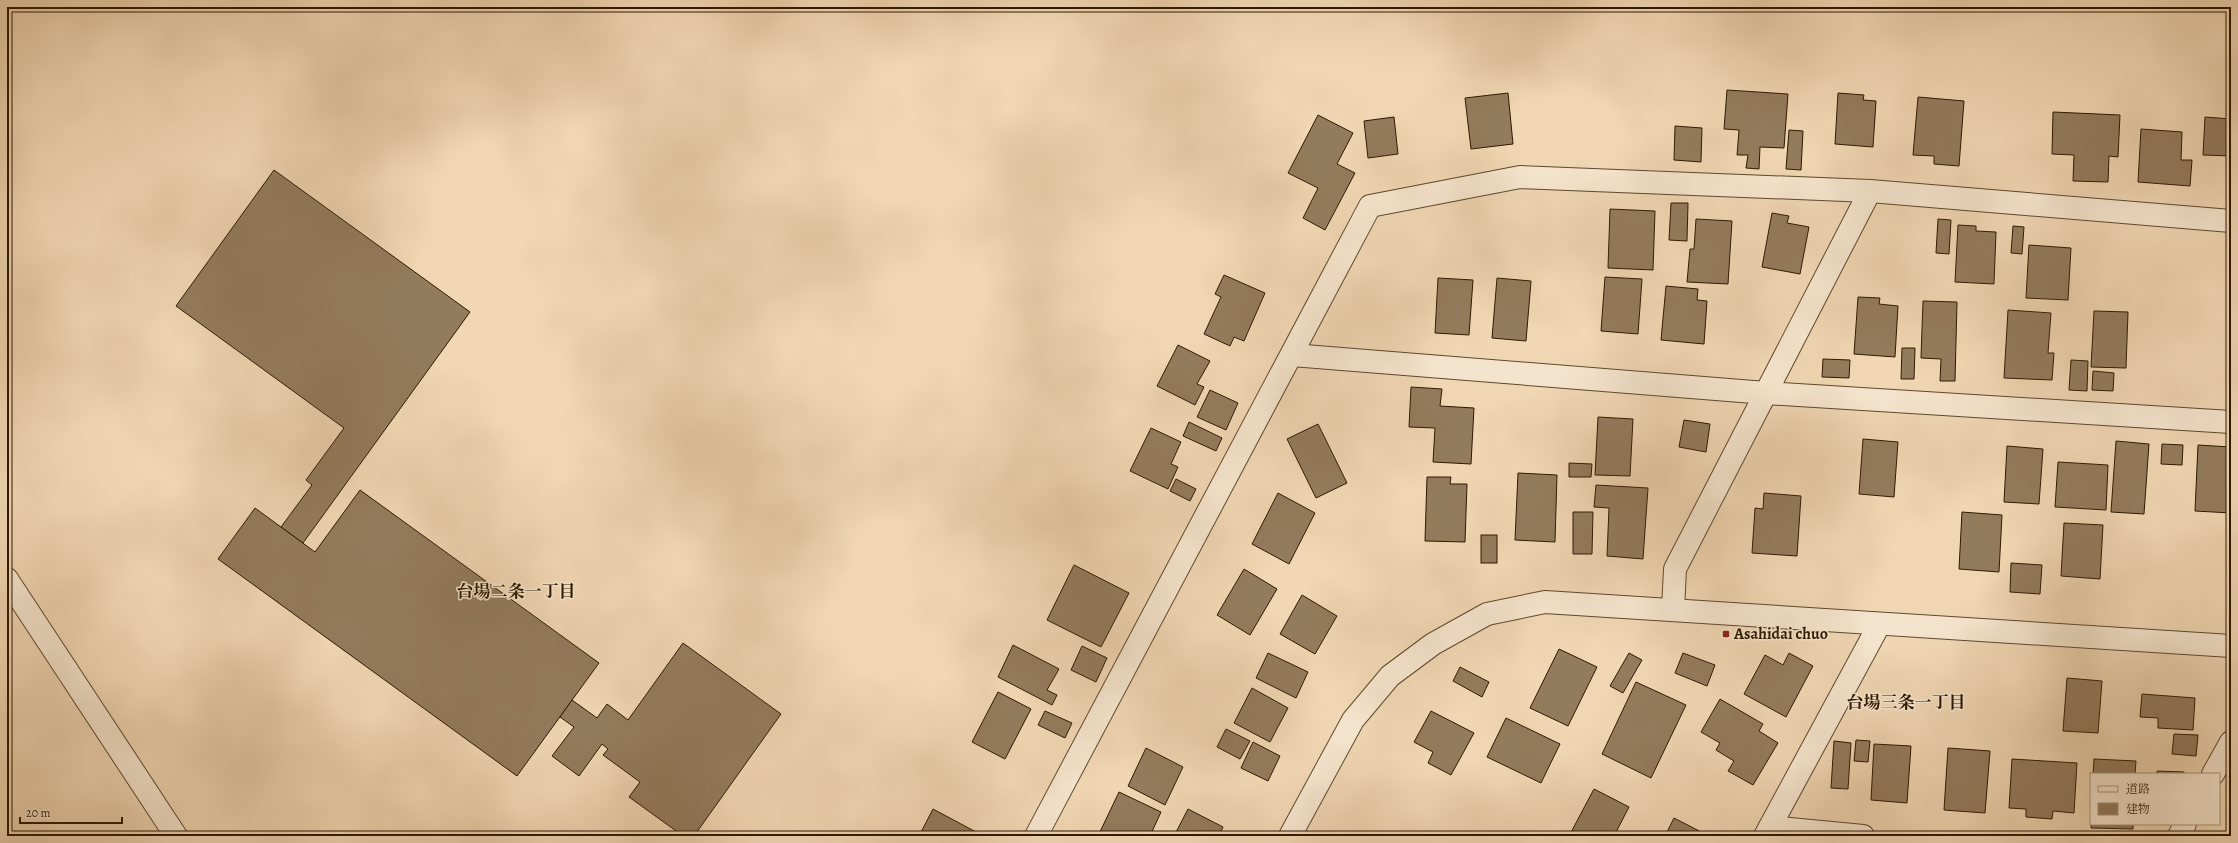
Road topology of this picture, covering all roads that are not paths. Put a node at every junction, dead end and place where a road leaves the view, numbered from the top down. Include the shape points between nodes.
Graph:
1 (1870, 191) junction
2 (2231, 221) edge
3 (1292, 355) junction
4 (1766, 393) junction
5 (2231, 422) edge
6 (7, 579) edge
7 (1673, 609) junction
8 (1879, 625) junction
9 (2231, 646) edge
10 (2231, 742) edge
11 (2214, 773) edge
12 (2185, 825) edge
13 (1767, 832) edge
14 (176, 836) edge
15 (1036, 836) edge
16 (1290, 836) edge
17 (1863, 836) edge
18 (2179, 836) edge

1 - 2 street
1 - 3 street via 1520,177 1370,206
1 - 4 street
3 - 4 street
3 - 15 street
4 - 5 street
4 - 7 street via 1675,569
6 - 14 street
7 - 8 street
7 - 16 street via 1545,602 1487,614 1433,644 1390,676 1353,720
8 - 9 street
8 - 13 street
10 - 11 street
12 - 18 street
13 - 17 street

